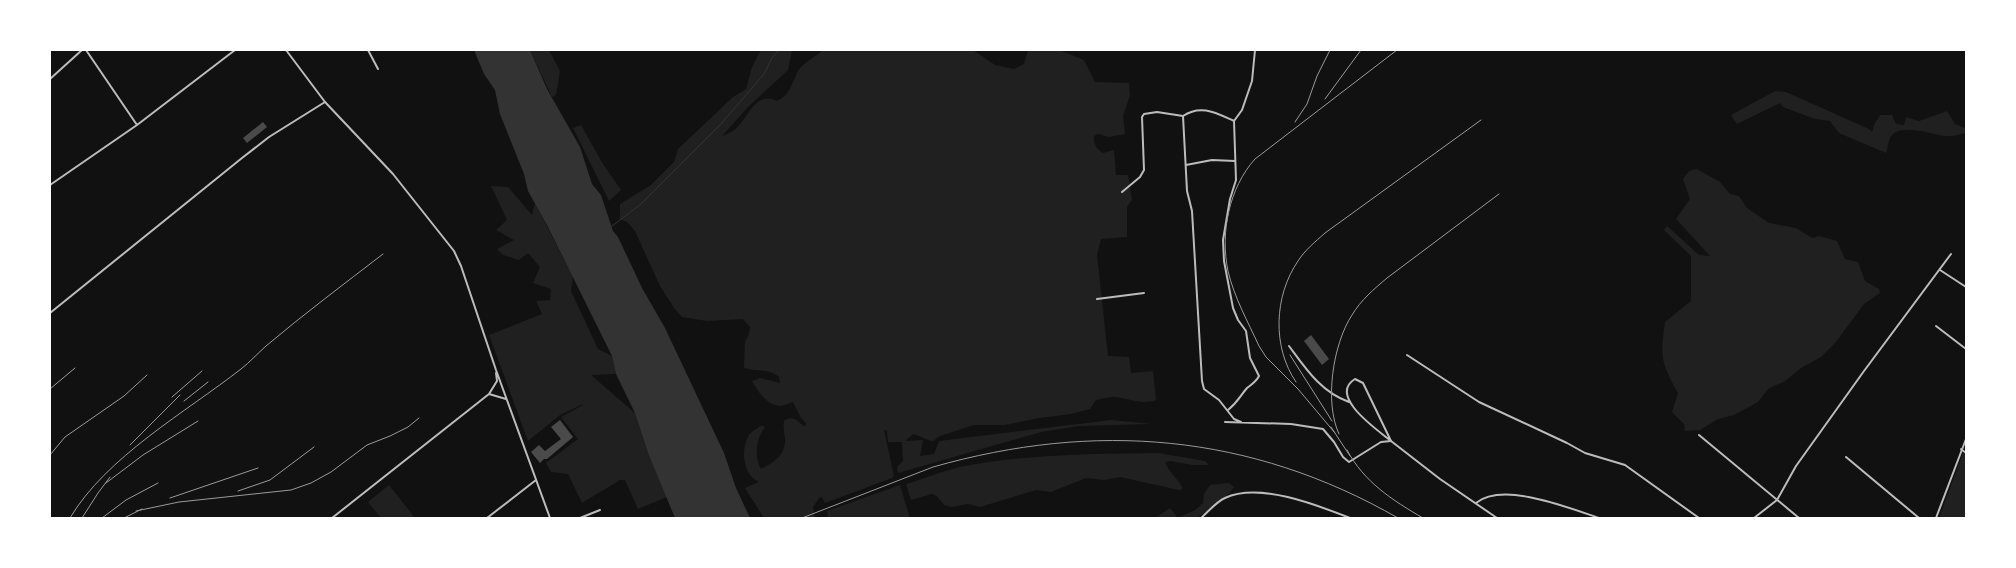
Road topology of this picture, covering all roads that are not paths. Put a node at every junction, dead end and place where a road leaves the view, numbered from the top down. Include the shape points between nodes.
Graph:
1 (82, 50) edge
2 (86, 50) edge
3 (235, 50) edge
4 (286, 50) edge
5 (368, 50) edge
6 (1255, 50) edge
7 (378, 69) dead end
8 (50, 79) edge
9 (325, 102) junction
10 (1183, 116) junction
11 (1234, 121) junction
12 (137, 124) junction
13 (1236, 161) junction
14 (1186, 166) junction
15 (50, 185) edge
16 (1122, 192) dead end
17 (1950, 254) dead end
18 (1940, 270) junction
19 (1966, 287) edge
20 (1144, 293) dead end
21 (1097, 299) dead end
22 (50, 313) edge
23 (1936, 326) dead end
24 (1289, 346) dead end
25 (1966, 349) edge
26 (1407, 355) dead end
27 (496, 370) junction
28 (489, 394) junction
29 (507, 399) junction
30 (1349, 402) junction
31 (1228, 410) junction
32 (1225, 422) dead end
33 (1241, 422) junction
34 (1699, 435) dead end
35 (1966, 439) edge
36 (1392, 441) junction
37 (1962, 449) junction
38 (1966, 453) edge
39 (1846, 457) dead end
40 (536, 480) junction
41 (1777, 500) junction
42 (1476, 503) junction
43 (600, 510) dead end
44 (332, 518) edge
45 (487, 518) edge
46 (550, 518) edge
47 (580, 518) edge
48 (1201, 518) edge
49 (1350, 518) edge
50 (1497, 518) edge
51 (1599, 518) edge
52 (1699, 518) edge
53 (1754, 518) edge
54 (1799, 518) edge
55 (1918, 518) edge
56 (1936, 518) edge

1 - 8 street
2 - 12 street
3 - 12 street
4 - 9 street
5 - 7 street
6 - 11 street via 1252,81 1242,110
9 - 22 street via 269,137
9 - 27 street via 393,174 454,251
10 - 11 street via 1200,109
10 - 14 street
10 - 16 street via 1156,112 1144,114 1144,170
11 - 13 street
12 - 15 street
13 - 14 street via 1212,160
13 - 31 street via 1236,180 1223,240 1224,261 1233,308 1246,331 1250,358 1259,376
14 - 31 street via 1192,210 1202,381 1204,389
17 - 18 street
18 - 19 street
18 - 41 street via 1796,466
20 - 21 street
23 - 25 street
24 - 30 street via 1313,378 1332,395
26 - 52 street via 1479,402 1585,453 1625,465
27 - 28 street via 497,381
27 - 29 street
28 - 29 street
28 - 44 street
29 - 40 street
30 - 36 street
30 - 36 street via 1347,396 1351,382 1360,380
31 - 33 street via 1234,419
32 - 33 street
33 - 36 street via 1322,429 1349,462 1381,442
34 - 41 street
35 - 37 street
36 - 42 street
37 - 38 street
37 - 56 street
39 - 55 street
40 - 45 street
40 - 46 street
41 - 53 street
41 - 54 street
42 - 50 street
42 - 51 street via 1488,496 1518,496 1546,501
43 - 47 street
48 - 49 street via 1225,498 1250,492 1314,503

